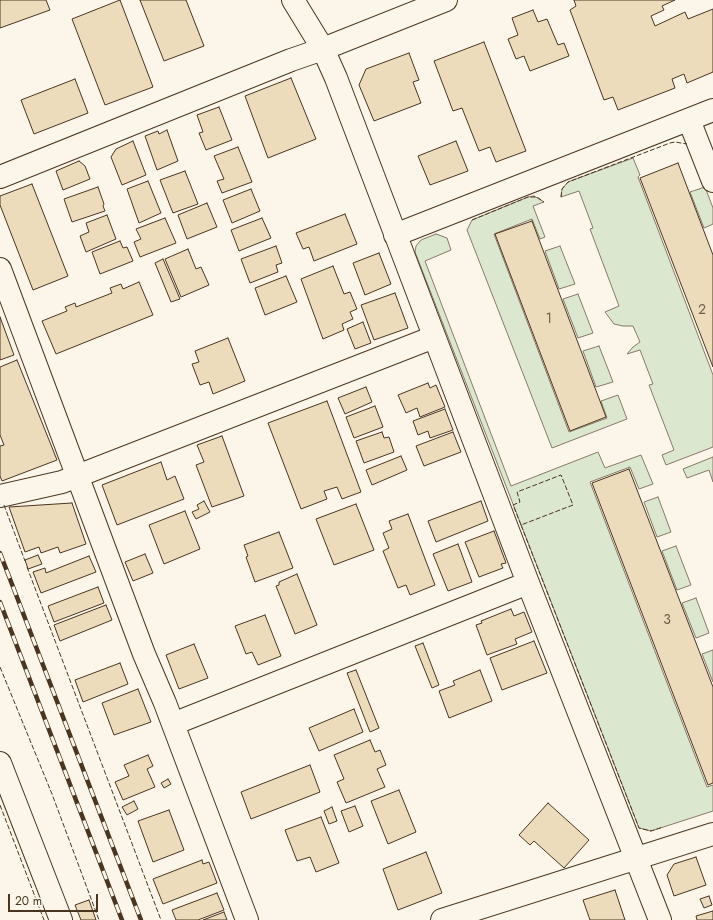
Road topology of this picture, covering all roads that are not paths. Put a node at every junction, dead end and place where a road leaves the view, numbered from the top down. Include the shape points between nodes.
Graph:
1 (292, 0) edge
2 (446, 0) edge
3 (322, 49) junction
4 (713, 110) edge
5 (689, 120) junction
6 (0, 177) edge
7 (713, 181) edge
8 (395, 235) junction
9 (0, 269) edge
10 (434, 337) junction
11 (78, 476) junction
12 (0, 496) edge
13 (528, 583) junction
14 (173, 724) junction
15 (0, 763) edge
16 (713, 834) edge
17 (637, 858) junction
18 (60, 920) edge
19 (247, 920) edge
20 (442, 920) edge
21 (660, 920) edge

1 - 3 street
2 - 3 street
3 - 6 street
3 - 8 street via 336,78
4 - 5 street
5 - 7 street
5 - 8 street
8 - 10 street
9 - 11 street
10 - 11 street
10 - 13 street
11 - 12 street
11 - 14 street via 144,654
13 - 14 street
13 - 17 street
14 - 19 street
15 - 18 street
16 - 17 street
17 - 20 street
17 - 21 street

